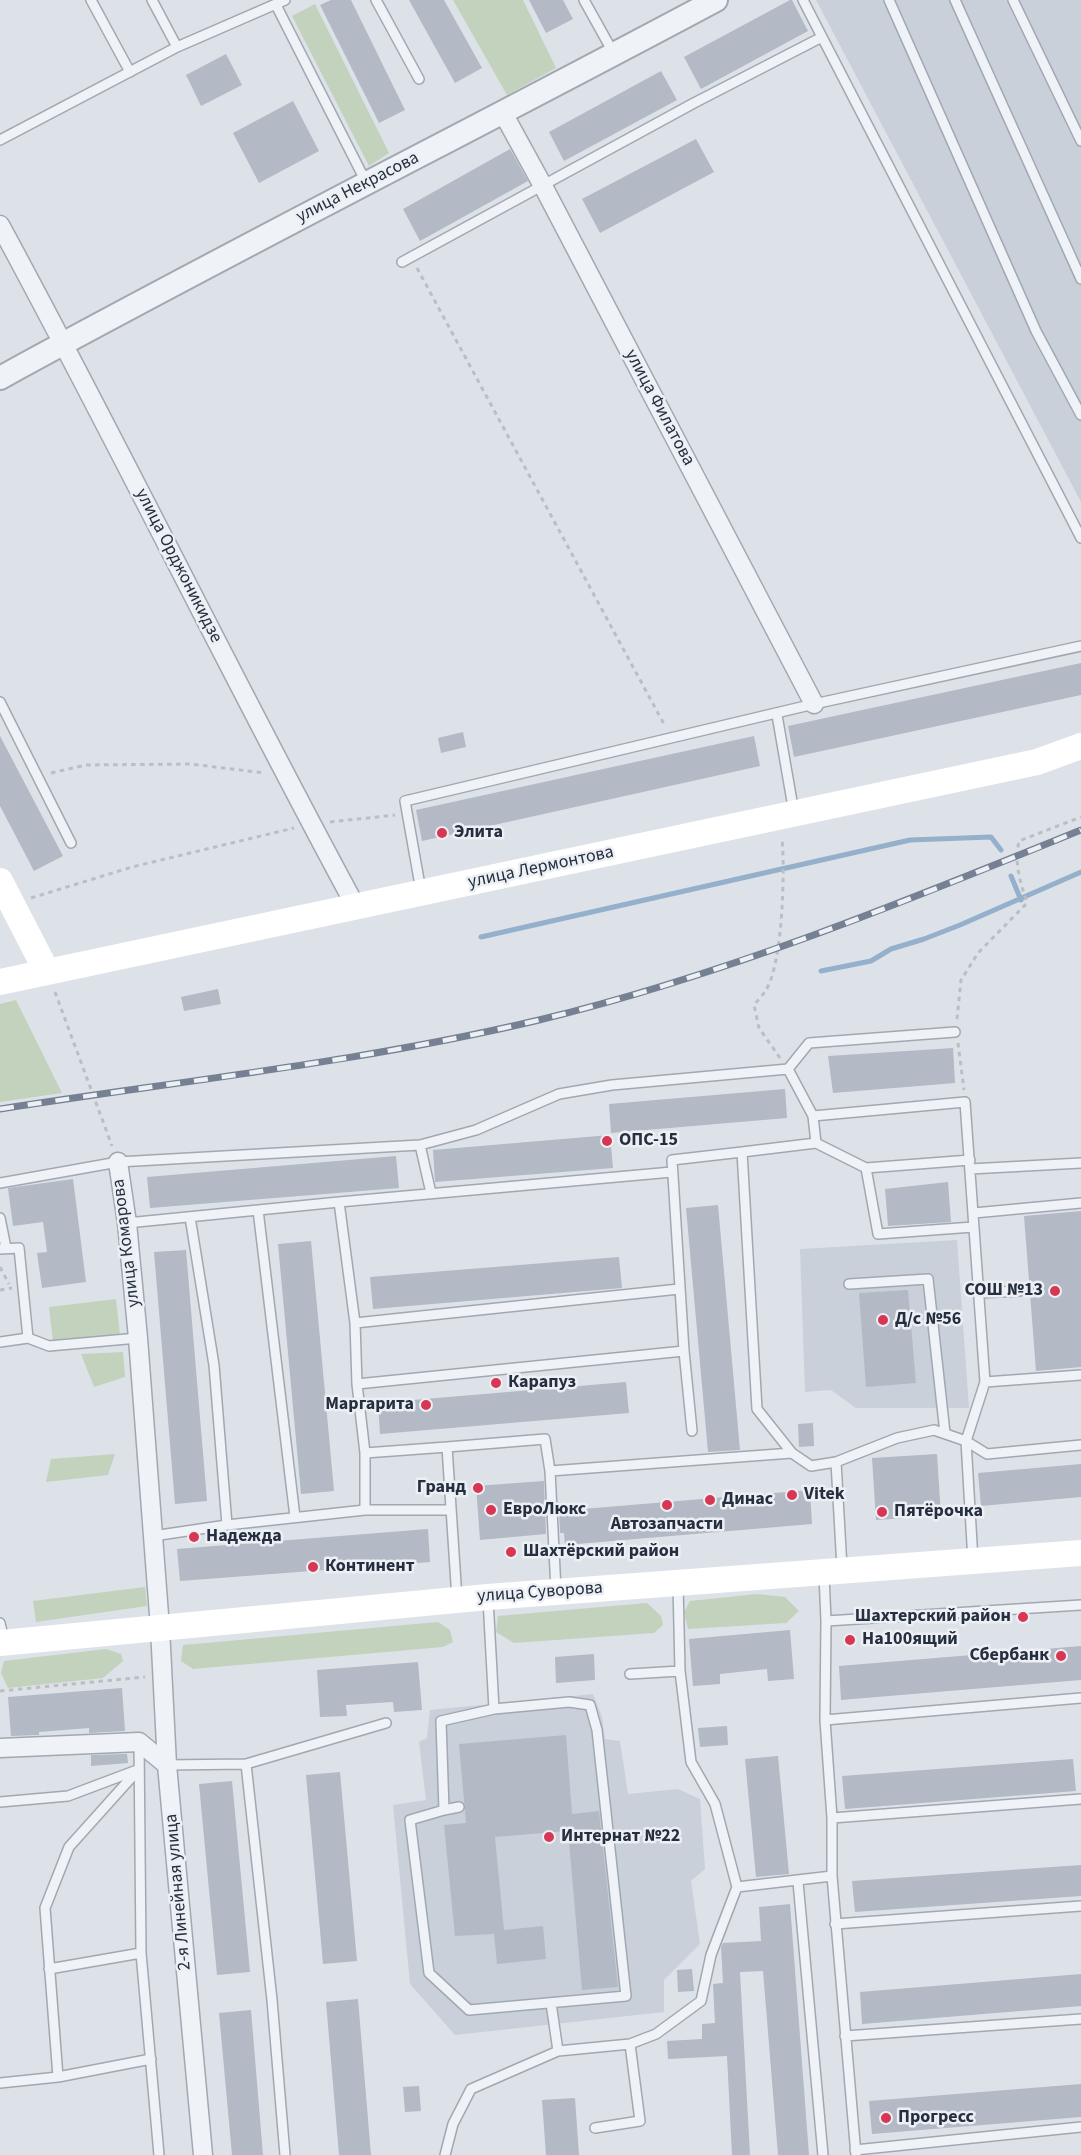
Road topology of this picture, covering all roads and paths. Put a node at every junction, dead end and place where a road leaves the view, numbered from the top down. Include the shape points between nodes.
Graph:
1 (91, 0) edge
2 (152, 0) edge
3 (376, 0) edge
4 (584, 0) edge
5 (716, 0) edge
6 (803, 0) edge
7 (889, 0) edge
8 (955, 0) edge
9 (1013, 0) edge
10 (281, 2) edge
11 (822, 37) junction
12 (177, 47) junction
13 (614, 54) junction
14 (130, 72) junction
15 (419, 79) dead end
16 (503, 114) junction
17 (0, 140) edge
18 (1081, 141) edge
19 (367, 183) junction
20 (543, 186) junction
21 (0, 225) edge
22 (411, 257) junction
23 (402, 262) dead end
24 (1081, 279) edge
25 (64, 343) junction
26 (0, 378) edge
27 (1081, 415) edge
28 (1081, 538) edge
29 (1081, 646) edge
30 (0, 702) edge
31 (814, 704) junction
32 (777, 714) junction
33 (672, 739) junction
34 (1081, 746) edge
35 (285, 775) junction
36 (37, 776) junction
37 (795, 813) junction
38 (408, 814) junction
39 (1081, 817) edge
40 (311, 824) junction
41 (71, 843) dead end
42 (783, 850) dead end
43 (0, 881) edge
44 (421, 894) junction
45 (12, 904) junction
46 (356, 907) junction
47 (47, 972) junction
48 (0, 982) edge
49 (956, 1032) junction
50 (788, 1069) junction
51 (965, 1102) junction
52 (813, 1116) junction
53 (816, 1143) junction
54 (420, 1145) junction
55 (742, 1152) junction
56 (118, 1162) junction
57 (1081, 1163) edge
58 (970, 1164) junction
59 (866, 1168) junction
60 (672, 1172) junction
61 (0, 1183) edge
62 (431, 1193) junction
63 (339, 1202) junction
64 (1081, 1203) edge
65 (258, 1210) junction
66 (974, 1213) junction
67 (190, 1217) junction
68 (0, 1218) edge
69 (127, 1223) junction
70 (973, 1227) junction
71 (3, 1249) edge
72 (0, 1267) edge
73 (849, 1284) dead end
74 (11, 1288) dead end
75 (679, 1289) junction
76 (1020, 1291) dead end
77 (980, 1293) junction
78 (355, 1323) junction
79 (28, 1338) junction
80 (138, 1338) junction
81 (0, 1342) edge
82 (684, 1351) junction
83 (1081, 1375) edge
84 (985, 1382) junction
85 (357, 1384) junction
86 (692, 1431) dead end
87 (945, 1433) junction
88 (966, 1442) junction
89 (1081, 1445) edge
90 (447, 1447) junction
91 (792, 1452) junction
92 (365, 1453) junction
93 (836, 1462) junction
94 (550, 1471) junction
95 (365, 1510) junction
96 (451, 1510) junction
97 (295, 1517) junction
98 (227, 1525) junction
99 (153, 1536) junction
100 (1081, 1553) edge
101 (973, 1561) junction
102 (833, 1572) junction
103 (678, 1581) junction
104 (556, 1592) junction
105 (488, 1597) junction
106 (457, 1599) junction
107 (1081, 1605) edge
108 (826, 1621) junction
109 (160, 1628) junction
110 (1, 1636) edge
111 (680, 1671) junction
112 (630, 1674) dead end
113 (162, 1675) junction
114 (0, 1691) edge
115 (1081, 1698) edge
116 (494, 1709) junction
117 (825, 1720) junction
118 (386, 1723) dead end
119 (139, 1742) junction
120 (0, 1748) edge
121 (167, 1764) junction
122 (246, 1764) junction
123 (139, 1769) junction
124 (1081, 1799) edge
125 (0, 1802) edge
126 (459, 1807) dead end
127 (444, 1810) junction
128 (832, 1818) junction
129 (832, 1876) junction
130 (798, 1882) junction
131 (737, 1887) junction
132 (1081, 1906) edge
133 (835, 1924) junction
134 (141, 1953) junction
135 (49, 1969) junction
136 (550, 2003) junction
137 (1081, 2019) edge
138 (845, 2036) junction
139 (630, 2044) junction
140 (558, 2051) junction
141 (151, 2059) junction
142 (58, 2077) junction
143 (0, 2083) edge
144 (1081, 2127) edge
145 (595, 2128) dead end
146 (856, 2152) edge
147 (159, 2155) edge
148 (203, 2155) edge
149 (285, 2155) edge
150 (445, 2155) edge
151 (823, 2155) edge

1 - 14 lane
2 - 12 lane
3 - 15 lane
4 - 13 lane
5 - 13 street, улица Некрасова
6 - 11 lane
7 - 27 lane via 1036,331
8 - 24 lane
9 - 18 lane
10 - 12 lane
10 - 19 lane
11 - 20 lane
11 - 28 lane
12 - 14 lane
13 - 16 street, улица Некрасова
14 - 17 lane
16 - 19 street, улица Некрасова
16 - 20 street, улица Филатова
19 - 25 street, улица Некрасова
20 - 22 lane
20 - 31 street, улица Филатова
21 - 25 street, улица Орджоникидзе
22 - 23 lane
22 - 33 path
25 - 26 street, улица Некрасова
25 - 35 street, улица Орджоникидзе
29 - 31 lane
30 - 36 lane
31 - 32 lane
32 - 33 lane
32 - 37 lane
33 - 38 lane via 405,801
34 - 37 main road, улица Лермонтова via 1037,762
35 - 36 path via 178,764 86,765
35 - 40 street, улица Орджоникидзе
36 - 41 lane
37 - 44 main road, улица Лермонтова
38 - 40 path
38 - 44 lane
39 - 49 path via 1019,841 1016,856 1027,903 978,953 961,980
40 - 45 path via 132,867
40 - 46 street, улица Орджоникидзе
42 - 50 path via 778,949 767,989 754,1005 759,1028
43 - 45 main road
44 - 46 main road, улица Лермонтова
45 - 47 main road
46 - 47 main road, улица Лермонтова
47 - 48 main road, улица Лермонтова
47 - 56 path, улица Комарова
49 - 50 lane via 809,1043
49 - 51 path
50 - 52 lane
50 - 54 lane via 612,1085 559,1094 477,1130
51 - 52 lane
51 - 58 lane
52 - 53 lane
53 - 55 lane
53 - 59 lane
54 - 56 lane
54 - 62 lane
55 - 60 lane via 672,1160
55 - 91 lane via 757,1409
56 - 61 lane
56 - 69 street, улица Комарова
57 - 58 lane
58 - 59 lane
58 - 66 lane
59 - 70 lane via 878,1234
60 - 62 lane
60 - 75 lane
62 - 63 lane
63 - 65 lane
63 - 78 lane
64 - 66 lane
65 - 67 lane
65 - 97 lane
66 - 70 lane
67 - 69 lane
67 - 98 lane via 214,1365
68 - 71 lane
69 - 80 street, улица Комарова
70 - 77 lane
71 - 79 lane via 20,1248
72 - 74 path
73 - 87 lane via 928,1279
75 - 78 lane
75 - 82 lane
76 - 77 lane
77 - 84 lane
78 - 85 lane
79 - 80 lane via 49,1346
79 - 81 lane
80 - 99 street, улица Комарова
82 - 85 lane
82 - 86 lane
83 - 84 lane
84 - 88 lane
85 - 92 lane
87 - 88 lane
87 - 93 lane via 934,1430 897,1438
88 - 89 lane via 987,1454
88 - 101 lane
90 - 92 lane
90 - 94 lane via 545,1439
90 - 96 lane
91 - 93 lane via 811,1466
91 - 94 lane
92 - 95 lane
93 - 102 lane
94 - 104 lane
95 - 96 lane
95 - 97 lane
96 - 106 lane
97 - 98 lane
98 - 99 lane
99 - 109 street, улица Комарова
100 - 101 main road, улица Суворова
101 - 102 main road, улица Суворова
102 - 103 main road, улица Суворова
102 - 108 lane
103 - 104 main road, улица Суворова
103 - 111 lane
104 - 105 main road, улица Суворова
105 - 106 main road, улица Суворова
105 - 116 lane
106 - 109 main road, улица Суворова
107 - 108 lane
108 - 117 lane
109 - 110 main road, улица Суворова
109 - 113 street, 2-я Линейная улица
111 - 112 lane
111 - 131 lane via 691,1762 715,1804
113 - 114 path
113 - 121 street, 2-я Линейная улица
115 - 117 lane
116 - 127 lane via 441,1721
116 - 136 lane via 569,1702 590,1705 597,1730 626,1996
117 - 128 lane
118 - 122 lane
119 - 120 street
119 - 121 street
119 - 123 lane
121 - 122 lane
121 - 148 street, 2-я Линейная улица
122 - 149 lane
123 - 125 lane via 68,1796
123 - 134 lane
123 - 135 lane via 69,1847 45,1908
124 - 128 lane
126 - 127 lane
127 - 136 lane via 410,1820 429,1973 469,2010
128 - 129 lane
129 - 130 lane
129 - 133 lane
130 - 131 lane
130 - 151 lane
131 - 139 lane via 711,1955 700,2001 657,2034
132 - 133 lane
133 - 138 lane
134 - 135 lane
134 - 141 lane
135 - 142 lane
136 - 140 lane
137 - 138 lane
138 - 146 lane
139 - 140 lane
139 - 145 lane via 640,2121
140 - 150 lane via 471,2089 453,2124
141 - 142 lane
141 - 147 lane
142 - 143 lane
144 - 146 lane

